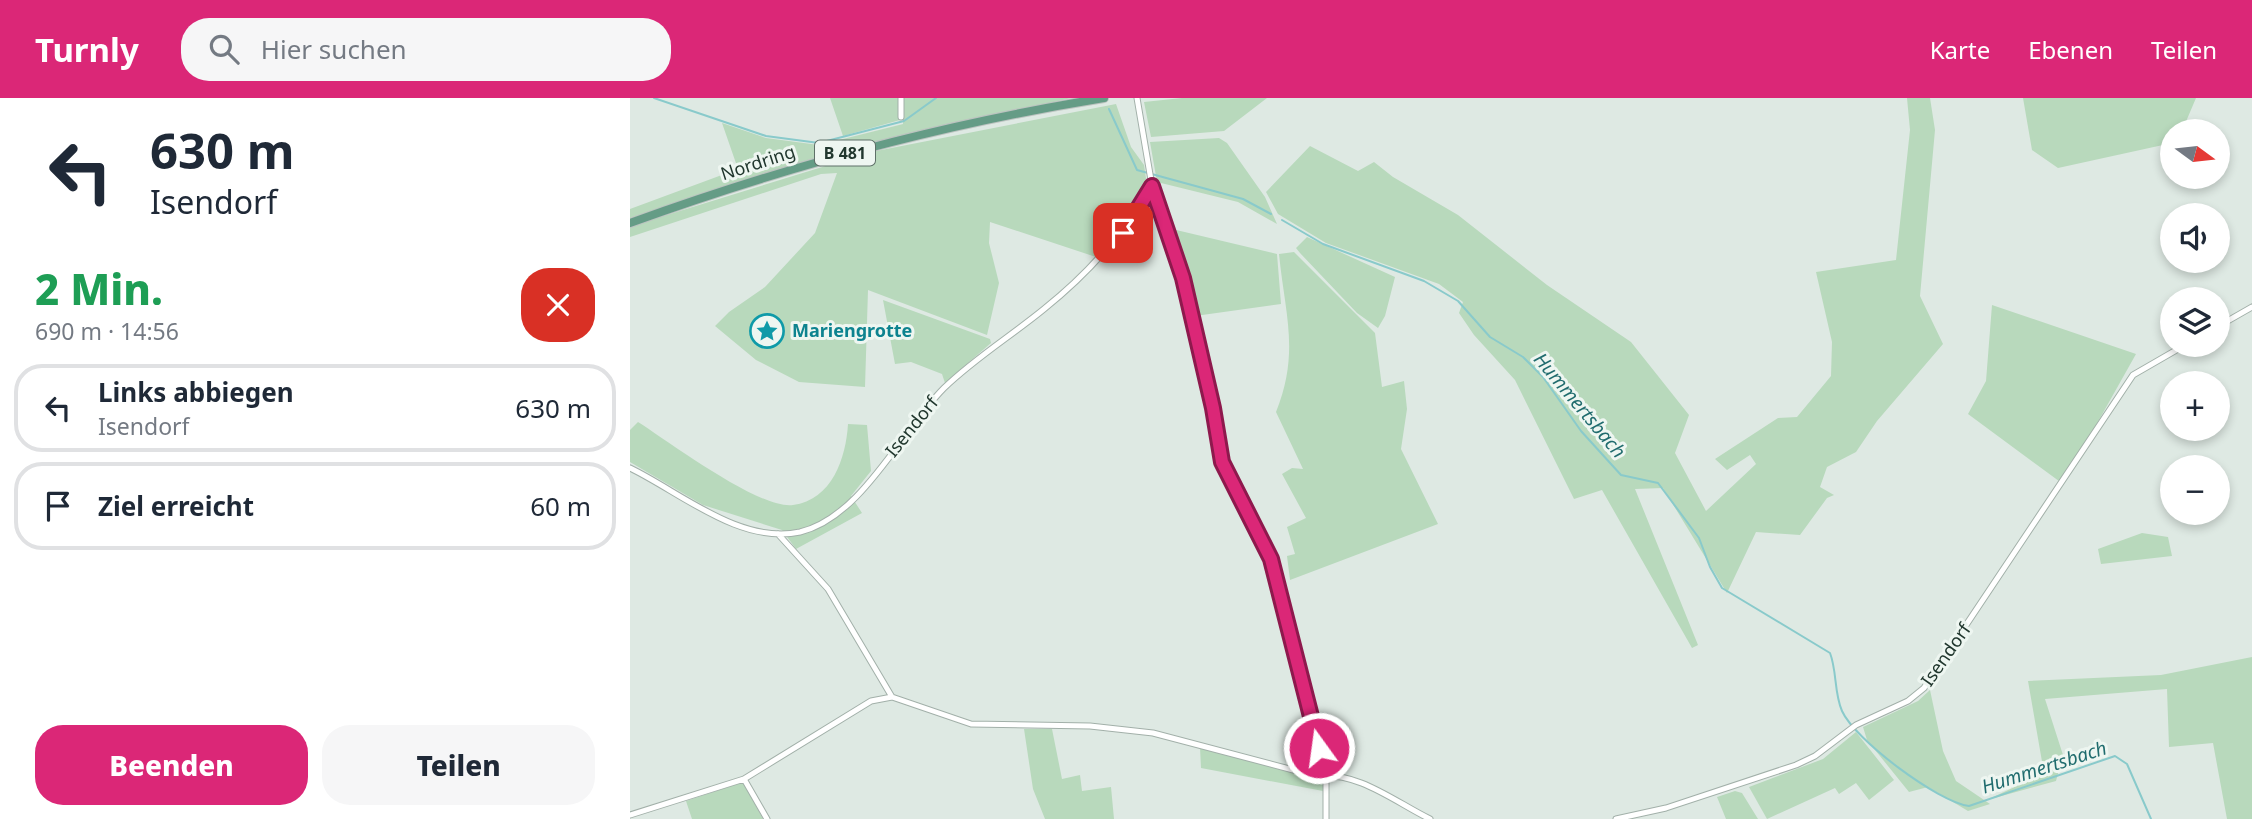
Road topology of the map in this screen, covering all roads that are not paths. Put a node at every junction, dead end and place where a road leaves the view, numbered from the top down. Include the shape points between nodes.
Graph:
1 (901, 98) edge
2 (1104, 98) edge
3 (1137, 98) edge
4 (901, 117) dead end
5 (1151, 183) junction
6 (630, 223) edge
7 (2252, 307) edge
8 (2230, 320) edge
9 (2164, 357) edge
10 (630, 468) edge
11 (778, 534) junction
12 (892, 697) junction
13 (1326, 775) junction
14 (744, 779) junction
15 (630, 815) edge
16 (767, 819) edge
17 (1326, 819) edge
18 (1430, 819) edge
19 (1616, 819) edge

1 - 4 street
2 - 6 main road, Nordring / B 481 via 855,150
3 - 5 street
5 - 11 street, Isendorf via 1123,233 1094,265 942,390 848,506 835,517 801,531
5 - 13 street via 1183,278 1222,462 1271,559
7 - 8 street
9 - 19 street, Isendorf via 2133,375 1924,688 1908,701 1856,724 1796,765 1666,808
10 - 11 street, Isendorf via 721,519
11 - 12 street via 828,589
12 - 13 street via 971,724 1090,726 1153,733
12 - 14 street via 871,701
13 - 17 street
13 - 18 street via 1367,785
14 - 15 street
14 - 16 street

